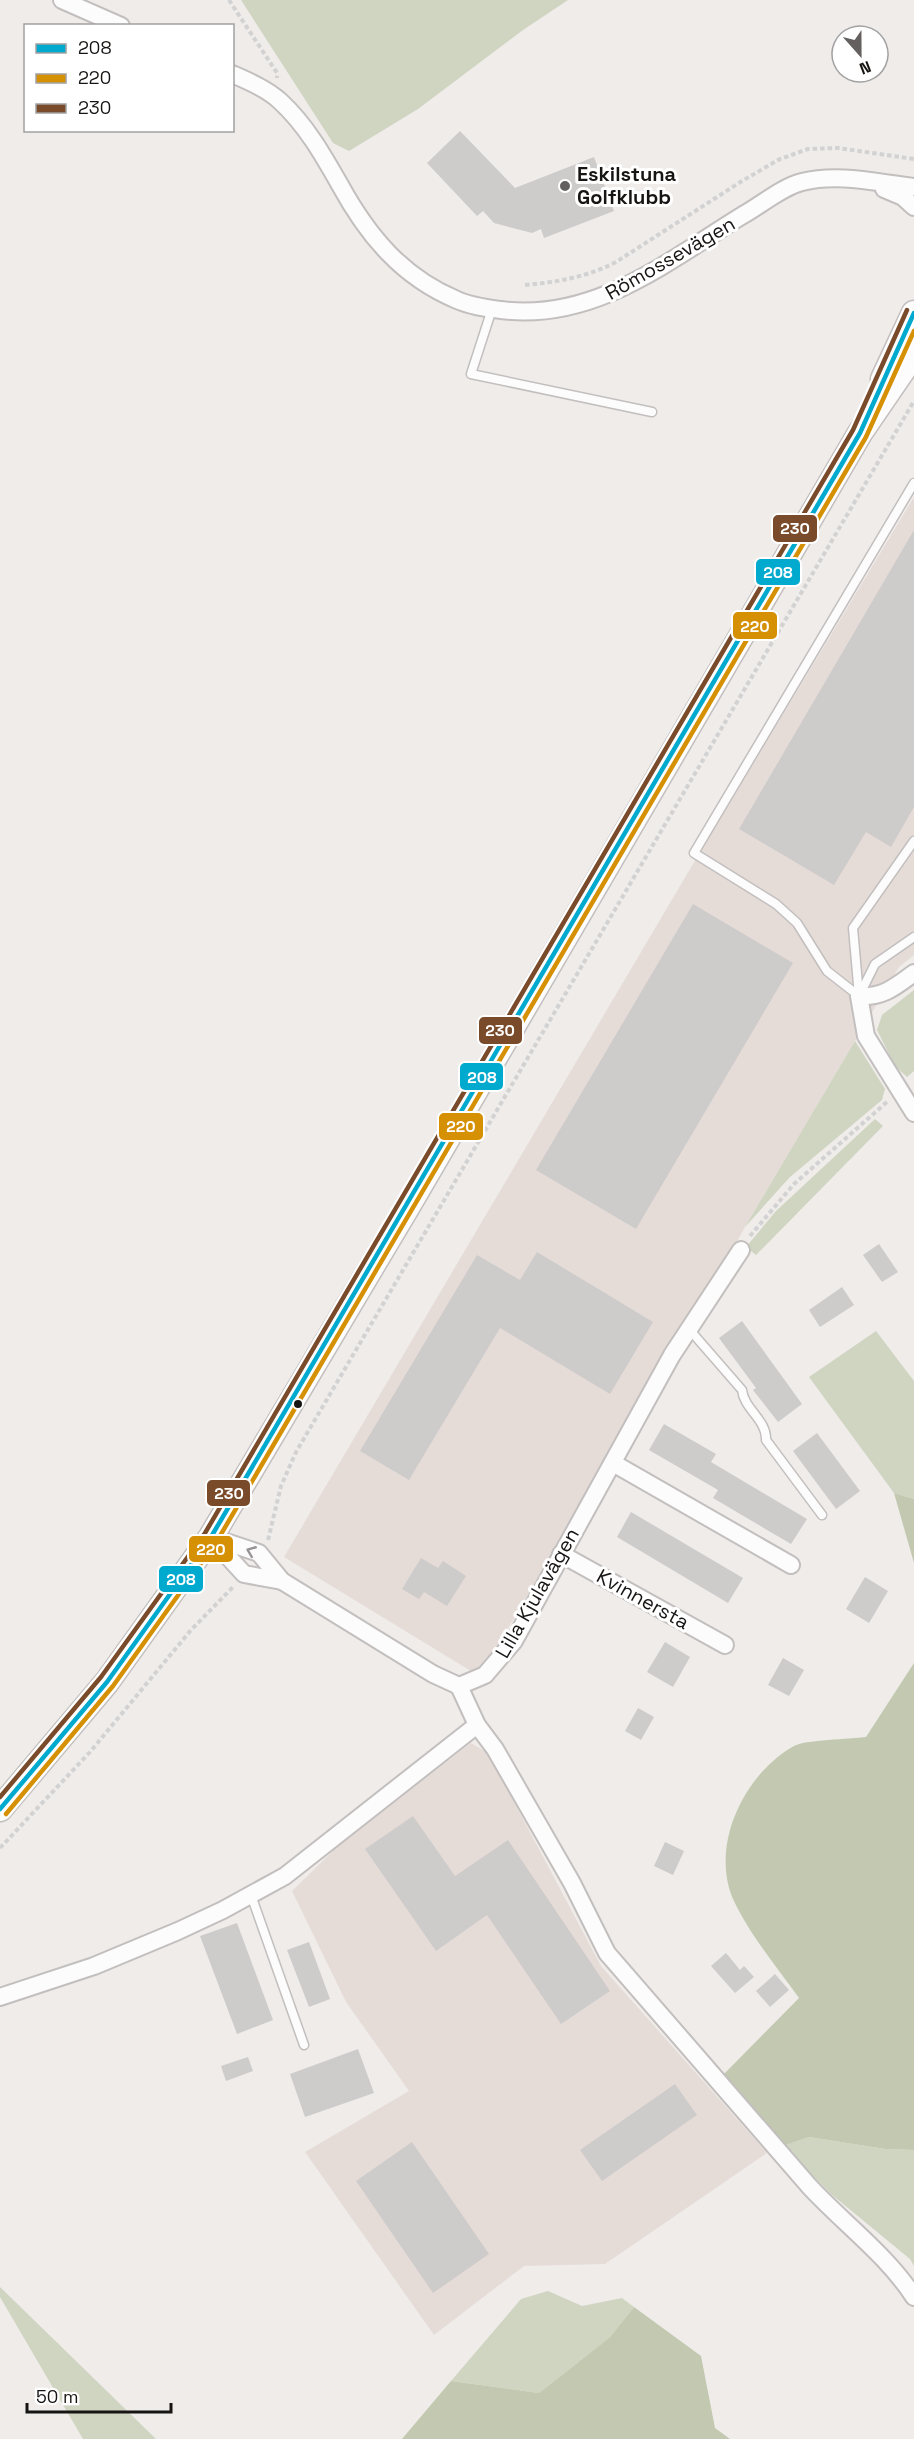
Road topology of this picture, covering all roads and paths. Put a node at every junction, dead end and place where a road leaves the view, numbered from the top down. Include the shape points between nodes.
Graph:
1 (62, 0) edge
2 (229, 0) edge
3 (116, 24) edge
4 (234, 75) edge
5 (278, 99) junction
6 (914, 159) edge
7 (874, 184) junction
8 (914, 187) edge
9 (914, 207) edge
10 (525, 285) dead end
11 (492, 309) junction
12 (914, 313) edge
13 (914, 354) edge
14 (914, 400) edge
15 (652, 412) dead end
16 (860, 433) junction
17 (914, 483) edge
18 (914, 841) edge
19 (914, 937) edge
20 (914, 973) edge
21 (859, 996) junction
22 (900, 1091) junction
23 (914, 1113) edge
24 (741, 1250) joint
25 (689, 1329) junction
26 (613, 1463) junction
27 (822, 1515) dead end
28 (210, 1538) junction
29 (266, 1544) dead end
30 (561, 1554) junction
31 (791, 1565) dead end
32 (282, 1581) junction
33 (235, 1584) dead end
34 (725, 1644) dead end
35 (459, 1686) junction
36 (477, 1725) junction
37 (0, 1809) edge
38 (0, 1848) edge
39 (251, 1895) junction
40 (0, 1997) edge
41 (304, 2045) dead end
42 (914, 2297) edge

1 - 3 street
2 - 5 path via 277,73
4 - 5 street, Römossevägen
5 - 11 street, Römossevägen via 302,124 364,224 387,253 411,275 458,301
6 - 10 path via 838,148 808,149 780,159 742,181 594,273
7 - 8 street, Römossevägen
7 - 9 street via 903,197
7 - 11 street, Römossevägen via 839,177 800,182 600,299 534,312
11 - 15 lane via 471,374
12 - 16 main road
13 - 16 main road
14 - 29 path via 296,1452 281,1486 273,1529
16 - 28 main road
17 - 21 lane via 694,853 776,904 797,923 827,971
18 - 21 lane via 853,928
19 - 21 lane via 875,964
20 - 21 street via 885,993
21 - 22 street via 866,1036
22 - 23 street
22 - 24 path via 794,1184
24 - 25 street, Lilla Kjulavägen
25 - 26 street, Lilla Kjulavägen
25 - 27 lane via 742,1390 742,1397 766,1431 766,1440
26 - 30 street, Lilla Kjulavägen
26 - 31 street
32 -> 28 street via 259,1553
28 - 32 street via 244,1574
28 - 37 main road via 107,1682
30 - 34 street, Kvinnersta
30 - 35 street, Lilla Kjulavägen via 502,1658 485,1675
32 - 35 street
33 - 38 path via 191,1630 90,1752
35 - 36 street
36 - 39 street via 309,1859
36 - 42 street via 548,1839 606,1953 809,2186 886,2261
39 - 40 street via 93,1966
39 - 41 lane

